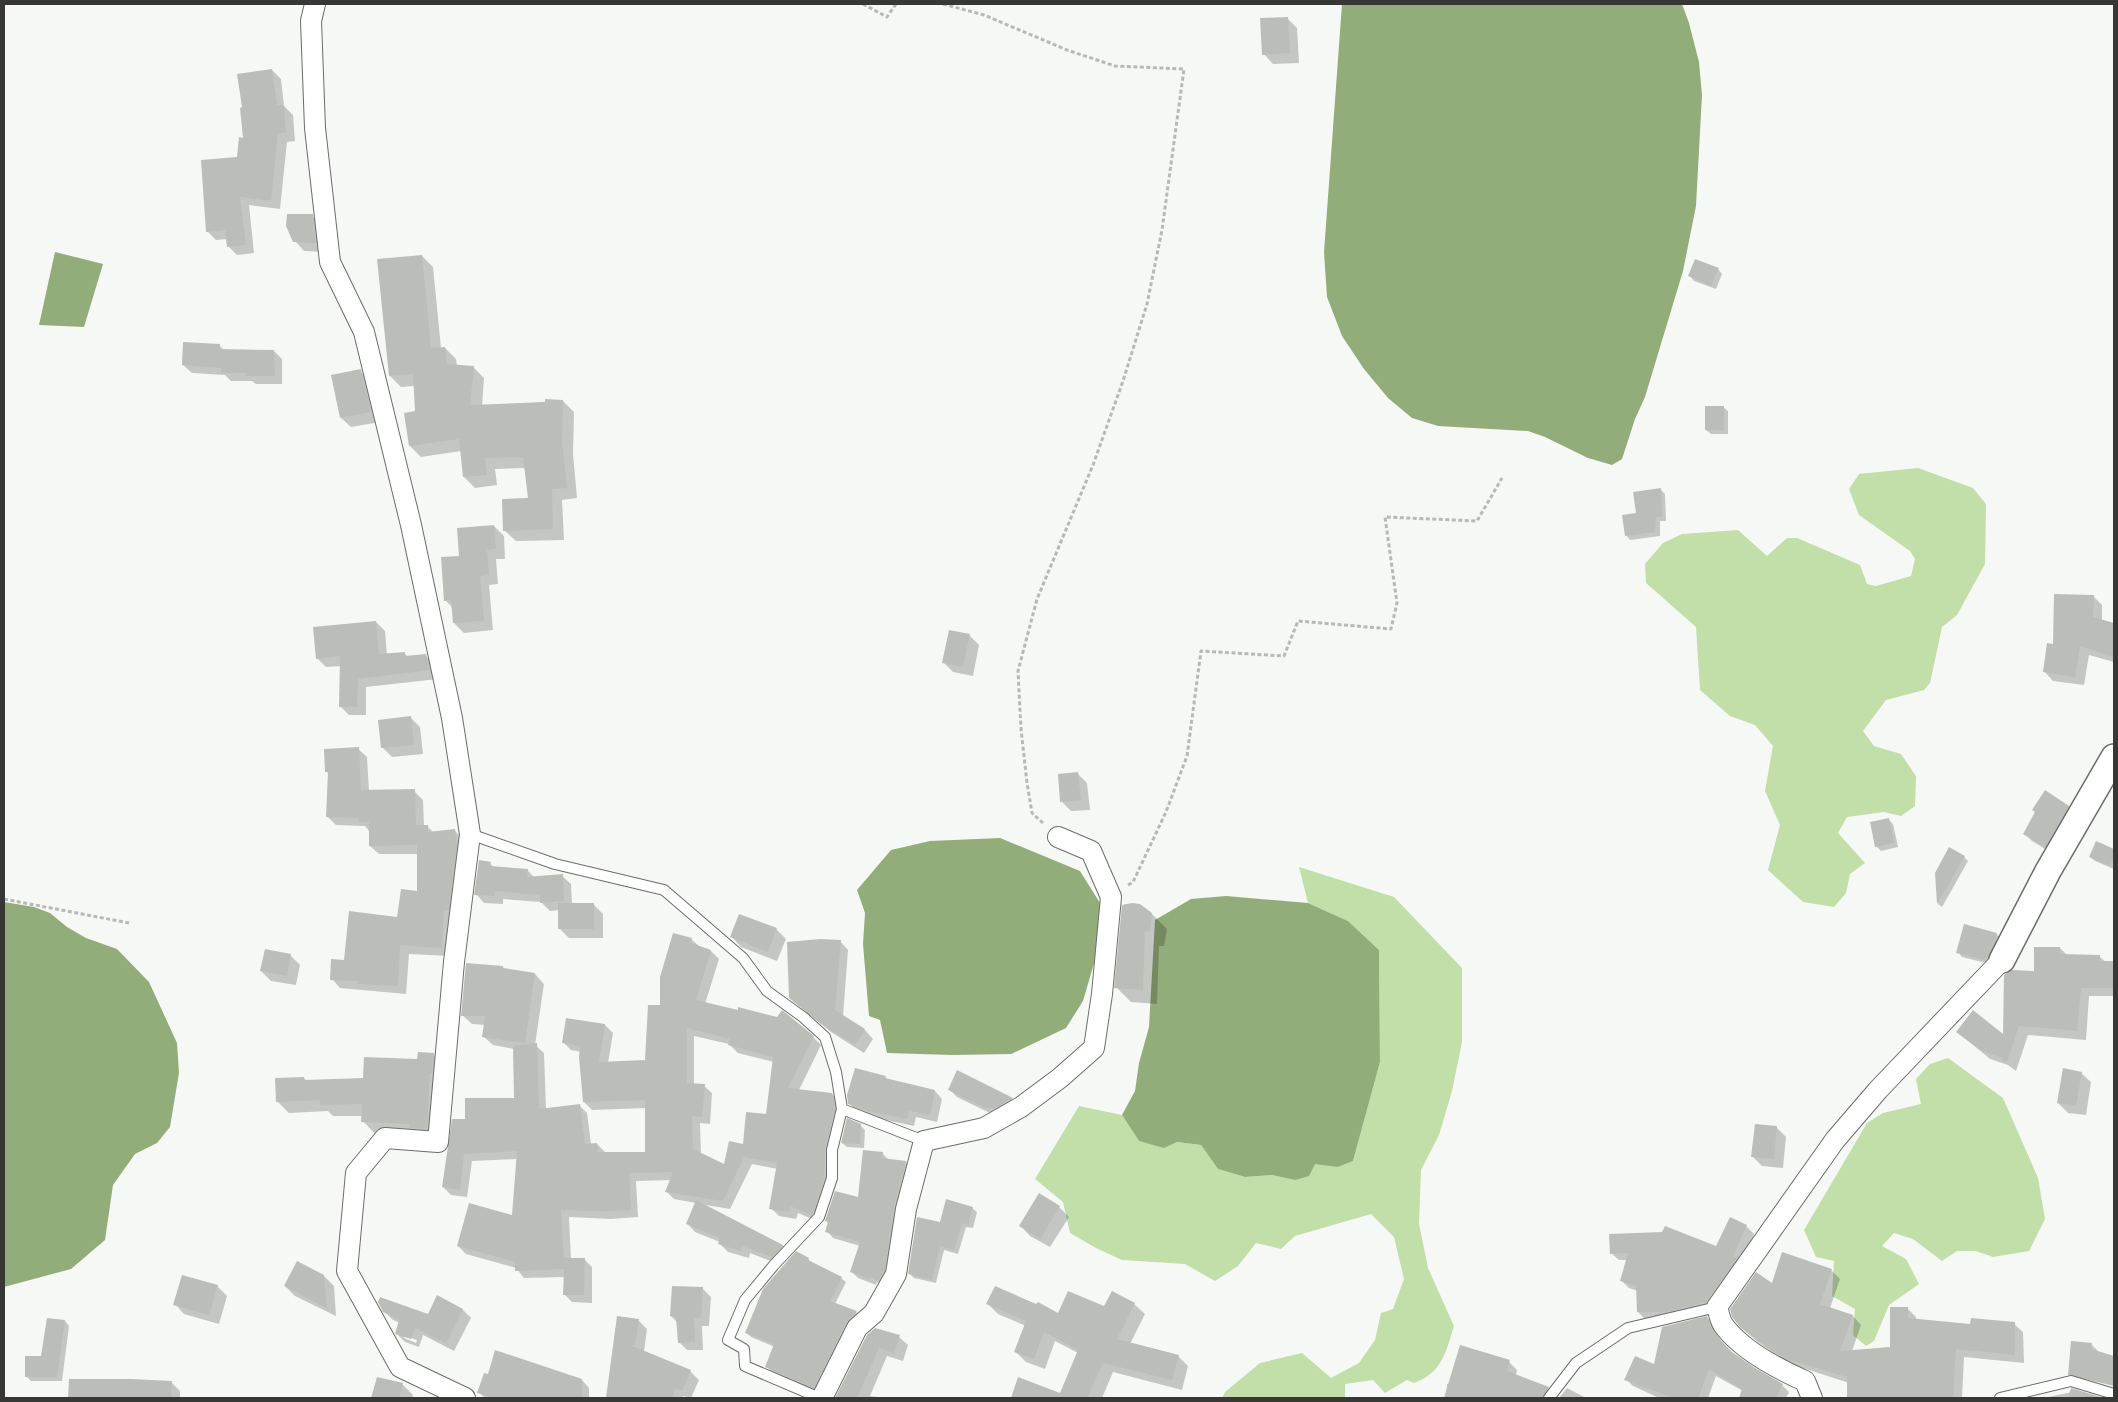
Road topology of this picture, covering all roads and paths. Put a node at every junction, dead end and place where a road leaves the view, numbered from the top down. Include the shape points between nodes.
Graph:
1 (315, 4) edge
2 (863, 4) edge
3 (896, 4) edge
4 (943, 4) edge
5 (1502, 478) dead end
6 (2114, 757) edge
7 (470, 834) junction
8 (1058, 837) joint
9 (1111, 897) junction
10 (4, 899) edge
11 (129, 923) dead end
12 (2002, 960) joint
13 (842, 1110) junction
14 (924, 1141) junction
15 (1718, 1307) junction
16 (2114, 1394) edge
17 (465, 1398) edge
18 (821, 1398) edge
19 (1549, 1398) edge
20 (1812, 1398) edge
21 (2000, 1398) edge

1 - 7 street via 311,21 315,128 330,262 364,332 452,718
2 - 3 path via 887,17
4 - 8 path via 984,16 1115,66 1184,69 1162,230 1147,304 1093,465 1037,599 1018,671 1021,729 1032,813
5 - 9 path via 1477,521 1385,517 1397,603 1391,629 1298,621 1284,656 1201,650 1187,756 1166,812 1133,882
6 - 12 street via 2048,871
7 - 13 lane via 555,864 664,890 743,958 767,991 825,1037 836,1072
7 - 17 street via 454,962 438,1142 385,1138 356,1173 347,1271 400,1367
8 - 9 street via 1091,852
9 - 14 street via 1094,1048 1022,1107 984,1128
10 - 11 path
12 - 15 street via 1835,1140
13 - 14 lane
13 - 18 lane via 832,1150 832,1178 819,1217 745,1300 728,1340 744,1349 745,1366
14 - 18 street via 906,1210 896,1274 874,1313 857,1328
15 - 19 lane via 1628,1328 1576,1364
15 - 20 street via 1723,1325 1774,1367 1804,1381
16 - 21 lane via 2071,1381

